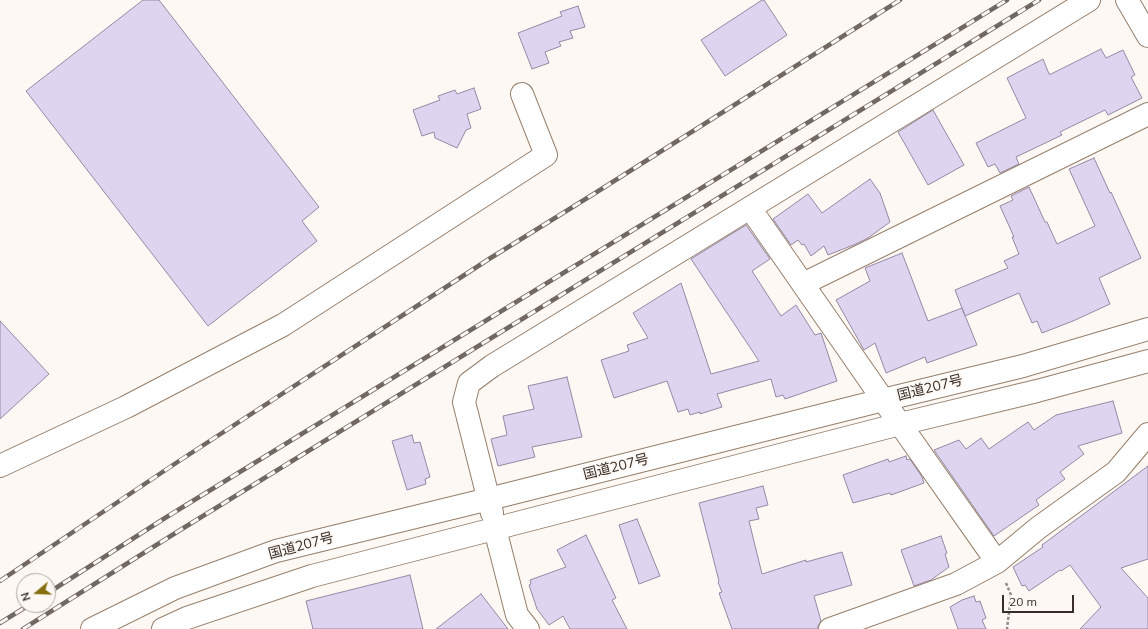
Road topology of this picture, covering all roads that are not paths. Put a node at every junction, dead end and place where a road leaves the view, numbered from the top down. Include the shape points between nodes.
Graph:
1 (1089, 0) edge
2 (1127, 0) edge
3 (1148, 36) edge
4 (522, 94) dead end
5 (1148, 114) edge
6 (750, 208) junction
7 (803, 284) junction
8 (1148, 329) edge
9 (1148, 361) edge
10 (883, 400) junction
11 (900, 424) junction
12 (1148, 434) edge
13 (0, 466) edge
14 (489, 500) junction
15 (495, 529) junction
16 (997, 562) junction
17 (92, 629) edge
18 (163, 629) edge
19 (528, 629) edge
20 (830, 629) edge

1 - 6 street
2 - 3 street
4 - 13 street via 546,155 283,325 126,407
5 - 7 street
6 - 7 street
6 - 14 street via 492,366 470,383 464,402
7 - 10 street
8 - 10 street, 国道207号 via 1023,366
9 - 11 street
10 - 11 street
10 - 14 street, 国道207号
11 - 15 street
11 - 16 street
12 - 16 street via 1116,472 1038,528
14 - 15 street
14 - 17 street, 国道207号 via 276,551 175,588
15 - 18 street via 312,576 187,618
15 - 19 street via 517,615
16 - 20 street via 956,584

